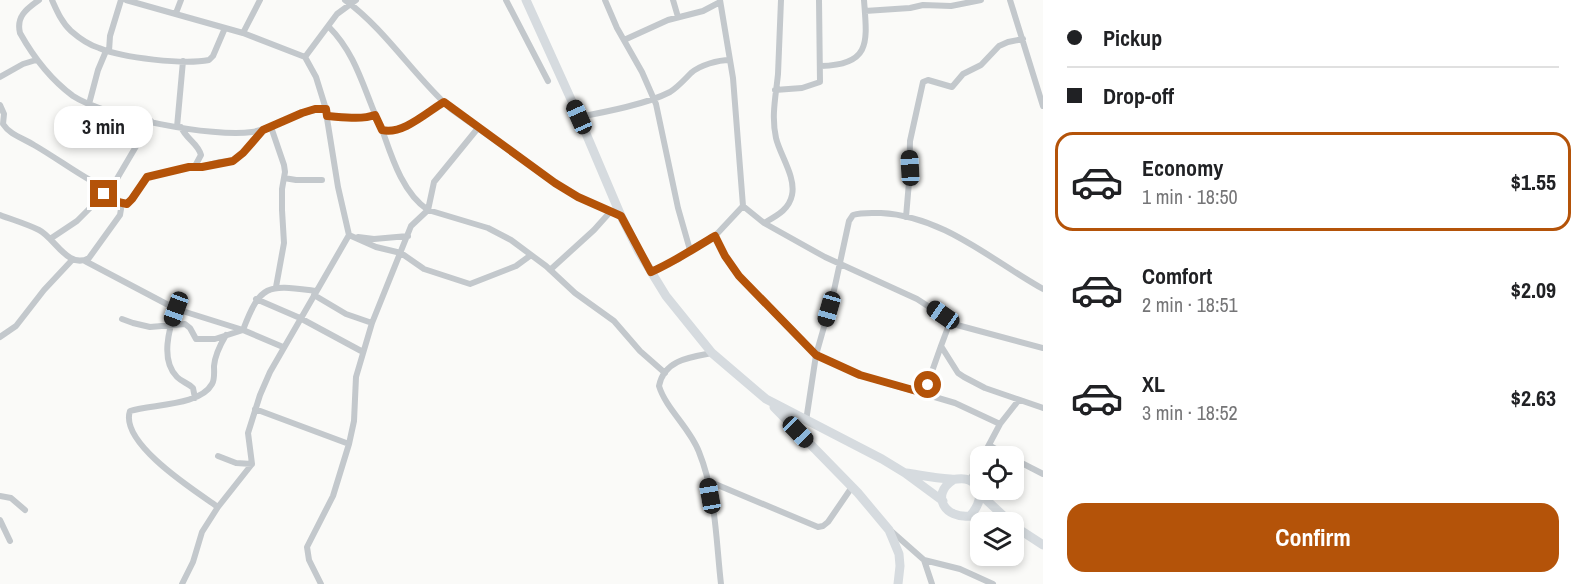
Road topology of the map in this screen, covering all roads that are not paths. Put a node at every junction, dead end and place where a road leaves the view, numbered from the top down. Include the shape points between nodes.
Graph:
1 (39, 0) edge
2 (52, 0) edge
3 (124, 0) edge
4 (181, 0) edge
5 (260, 0) edge
6 (345, 0) edge
7 (506, 0) edge
8 (526, 0) edge
9 (605, 0) edge
10 (673, 0) edge
11 (781, 0) edge
12 (819, 0) edge
13 (864, 0) edge
14 (981, 0) edge
15 (1010, 0) edge
16 (720, 1) edge
17 (354, 2) edge
18 (28, 3) edge
19 (865, 11) junction
20 (176, 13) junction
21 (678, 17) junction
22 (329, 27) junction
23 (225, 28) junction
24 (243, 33) junction
25 (1023, 39) junction
26 (624, 40) junction
27 (107, 51) junction
28 (305, 57) junction
29 (36, 60) junction
30 (730, 60) junction
31 (183, 61) junction
32 (820, 66) junction
33 (0, 77) edge
34 (548, 81) dead end
35 (775, 90) junction
36 (1041, 93) edge
37 (654, 98) junction
38 (444, 102) junction
39 (89, 104) junction
40 (0, 105) edge
41 (1043, 106) edge
42 (326, 113) junction
43 (375, 115) junction
44 (579, 117) junction
45 (151, 121) junction
46 (179, 127) junction
47 (271, 127) junction
48 (478, 128) junction
49 (263, 130) junction
50 (382, 130) junction
51 (195, 166) junction
52 (284, 178) junction
53 (322, 180) dead end
54 (110, 191) junction
55 (118, 202) junction
56 (743, 206) junction
57 (428, 210) junction
58 (611, 211) junction
59 (0, 215) edge
60 (621, 216) junction
61 (906, 217) junction
62 (764, 223) junction
63 (351, 236) junction
64 (408, 236) junction
65 (715, 236) junction
66 (50, 239) junction
67 (690, 250) junction
68 (400, 253) junction
69 (531, 255) junction
70 (73, 259) junction
71 (85, 261) junction
72 (839, 264) junction
73 (550, 270) junction
74 (651, 272) junction
75 (276, 287) junction
76 (1043, 289) edge
77 (315, 293) junction
78 (256, 299) junction
79 (176, 309) junction
80 (122, 318) dead end
81 (300, 318) junction
82 (950, 322) junction
83 (372, 323) junction
84 (171, 324) junction
85 (243, 330) junction
86 (226, 335) junction
87 (0, 337) edge
88 (941, 345) junction
89 (283, 347) junction
90 (1043, 348) edge
91 (363, 352) junction
92 (712, 353) junction
93 (816, 355) junction
94 (665, 373) junction
95 (927, 394) junction
96 (195, 398) junction
97 (766, 399) junction
98 (1018, 401) junction
99 (1043, 408) edge
100 (255, 409) junction
101 (807, 421) junction
102 (1000, 424) junction
103 (349, 444) junction
104 (989, 445) edge
105 (218, 456) dead end
106 (252, 464) junction
107 (1024, 464) edge
108 (905, 473) junction
109 (1043, 474) edge
110 (953, 480) junction
111 (970, 480) edge
112 (708, 481) junction
113 (852, 487) junction
114 (0, 496) edge
115 (986, 500) edge
116 (943, 501) junction
117 (218, 507) junction
118 (25, 510) dead end
119 (999, 512) edge
120 (970, 516) edge
121 (0, 520) edge
122 (889, 530) junction
123 (1024, 533) edge
124 (10, 541) dead end
125 (1043, 545) edge
126 (924, 560) junction
127 (990, 583) edge
128 (182, 584) edge
129 (321, 584) edge
130 (721, 584) edge
131 (898, 584) edge
132 (932, 584) edge

1 - 18 street
2 - 27 street via 69,30
3 - 20 street
3 - 27 street
4 - 20 street
5 - 24 street
6 - 17 street
7 - 34 street
8 - 44 main road
9 - 26 street
10 - 21 street
11 - 35 street
12 - 32 street
13 - 19 street
14 - 19 street via 951,6
15 - 25 street
16 - 21 street via 703,11
16 - 30 street
17 - 22 street via 337,14
17 - 38 street
18 - 29 street via 19,27
19 - 32 street via 867,33 855,58 847,63
20 - 23 street
21 - 26 street
22 - 28 street
22 - 43 street via 356,64
23 - 24 street
23 - 31 street via 209,60
24 - 28 street
25 - 36 street
25 - 61 street via 999,46 952,87 923,82 910,141
26 - 37 street
27 - 31 street
27 - 39 street
28 - 42 street via 316,77
29 - 33 street
29 - 39 street via 58,83
30 - 37 street via 697,69 672,91
30 - 56 street
31 - 46 street
32 - 35 street via 819,83
35 - 62 street via 775,134 793,192 784,210
36 - 41 street
37 - 44 street
37 - 67 street
38 - 48 street
38 - 50 street via 404,127
39 - 45 street
40 - 54 street via 3,124 11,133
42 - 43 street via 367,118
42 - 47 street via 308,111
42 - 63 street
43 - 50 street
44 - 60 main road
45 - 46 street
45 - 54 street
46 - 49 street via 223,134
46 - 51 street via 200,150
47 - 49 street
47 - 52 street via 284,165
48 - 57 street via 437,178
48 - 58 street via 555,183
49 - 51 street via 237,159
50 - 57 street via 405,183
51 - 55 street via 147,177 128,203
52 - 53 street
52 - 75 street via 285,230
54 - 55 street
54 - 66 street
55 - 71 street via 120,215
56 - 62 street
56 - 65 street
57 - 64 street via 415,221
57 - 69 street via 497,232
58 - 60 street
58 - 73 street
59 - 66 street via 39,230
60 - 74 main road
61 - 72 street via 867,213 851,216
61 - 76 street via 962,240
62 - 72 street
63 - 64 street
63 - 68 street
63 - 77 street
64 - 68 street
65 - 67 street
65 - 93 street via 739,276
66 - 70 street
67 - 74 street
68 - 69 street via 424,269 472,284 516,266
68 - 83 street
69 - 73 street
70 - 71 street
70 - 87 street via 21,320
71 - 79 street
72 - 82 street via 917,299
72 - 93 street
73 - 94 street via 616,323
74 - 92 main road
75 - 77 street
75 - 78 street
77 - 81 street
77 - 83 street via 346,314
78 - 81 street
78 - 85 street
79 - 84 street
79 - 85 street
80 - 84 street via 150,327
81 - 89 street
81 - 91 street
82 - 88 street
82 - 90 street
83 - 91 street
84 - 86 street via 185,324 200,340
84 - 96 street via 170,364 178,378 193,388
85 - 86 street
85 - 89 street
86 - 96 street via 216,355 214,381
88 - 95 street
88 - 98 street via 958,373
89 - 100 street
91 - 103 street via 356,377
92 - 94 street via 674,363
92 - 97 main road
93 - 95 street via 860,375
93 - 101 street
94 - 112 street via 659,388 697,447
95 - 102 street
96 - 117 street via 130,411 130,428 144,449
97 - 101 main road
97 - 113 main road
98 - 99 street
98 - 102 street
100 - 103 street
100 - 106 street via 248,433
101 - 108 main road
102 - 104 street
103 - 129 street via 333,496 307,547
105 - 106 street
106 - 117 street
107 - 109 street
108 - 110 main road
108 - 116 main road
110 - 111 main road
110 - 116 main road via 944,489
112 - 113 street via 821,527
112 - 130 street
113 - 122 main road
114 - 118 street via 11,498
115 - 119 main road
116 - 120 main road via 953,514
117 - 128 street via 202,532
121 - 124 street
122 - 126 street
122 - 131 main road via 899,554
123 - 125 main road
126 - 127 street via 960,569
126 - 132 street

